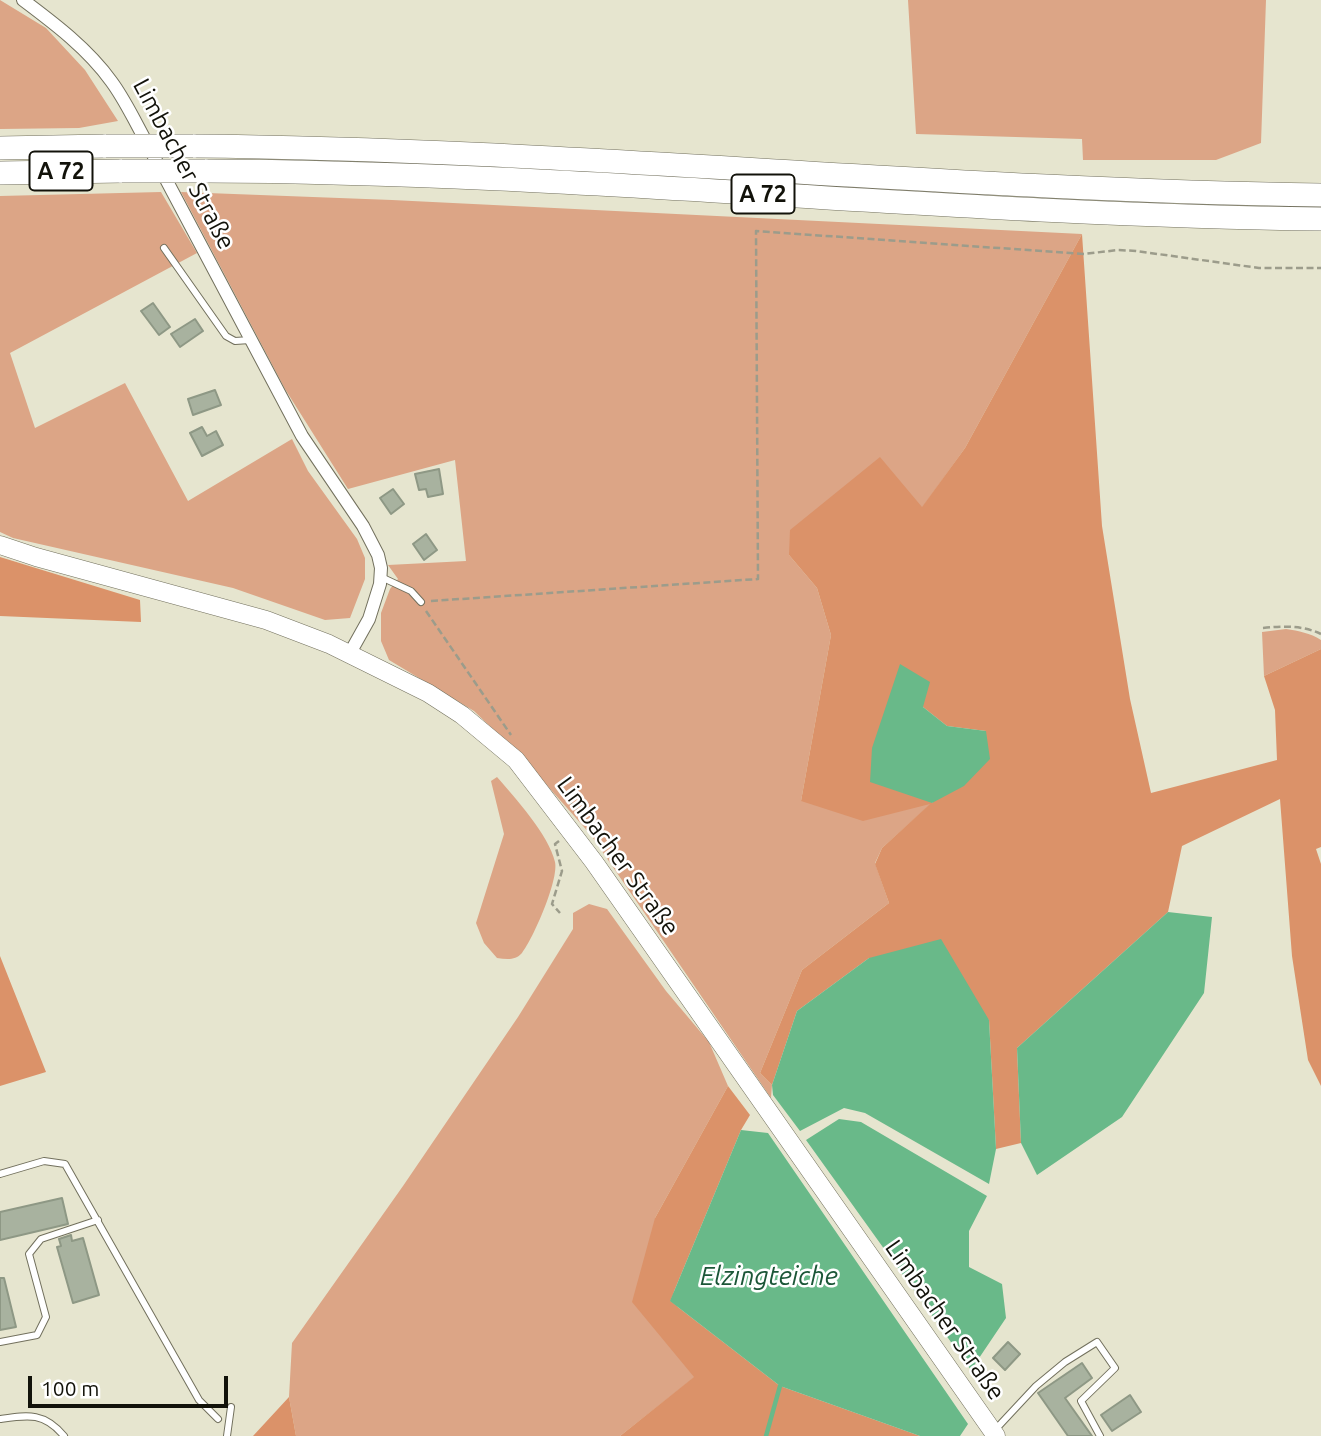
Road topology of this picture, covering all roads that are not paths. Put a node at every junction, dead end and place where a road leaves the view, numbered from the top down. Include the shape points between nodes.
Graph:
1 (23, 0) edge
2 (0, 148) edge
3 (0, 173) edge
4 (1321, 195) edge
5 (1321, 219) edge
6 (164, 248) dead end
7 (250, 340) junction
8 (0, 545) edge
9 (381, 577) junction
10 (421, 602) road end
11 (350, 653) junction
12 (0, 1174) edge
13 (98, 1220) junction
14 (0, 1342) edge
15 (231, 1407) dead end
16 (0, 1419) edge
17 (218, 1419) dead end
18 (994, 1434) edge
19 (64, 1436) edge
20 (227, 1436) edge
21 (1100, 1436) edge

1 - 7 street, Limbacher Straße via 58,25 111,81
2 - 4 highway, A 72, bridge via 286,146
3 - 5 highway, A 72, bridge via 289,171 1005,208
6 - 7 lane via 226,336
7 - 9 street, Limbacher Straße via 302,436 363,526 378,555
8 - 11 main road, Limbacher Straße via 266,620
9 - 10 lane via 411,591
9 - 11 street via 369,619
11 - 18 main road, Limbacher Straße via 428,692 516,760 759,1095
12 - 13 lane via 44,1161 65,1164
13 - 14 lane via 41,1239 29,1254 46,1317 37,1335
13 - 17 lane via 199,1400
15 - 20 lane
16 - 19 lane via 29,1414 57,1427
18 - 21 lane via 1035,1386 1097,1342 1115,1368 1081,1401

